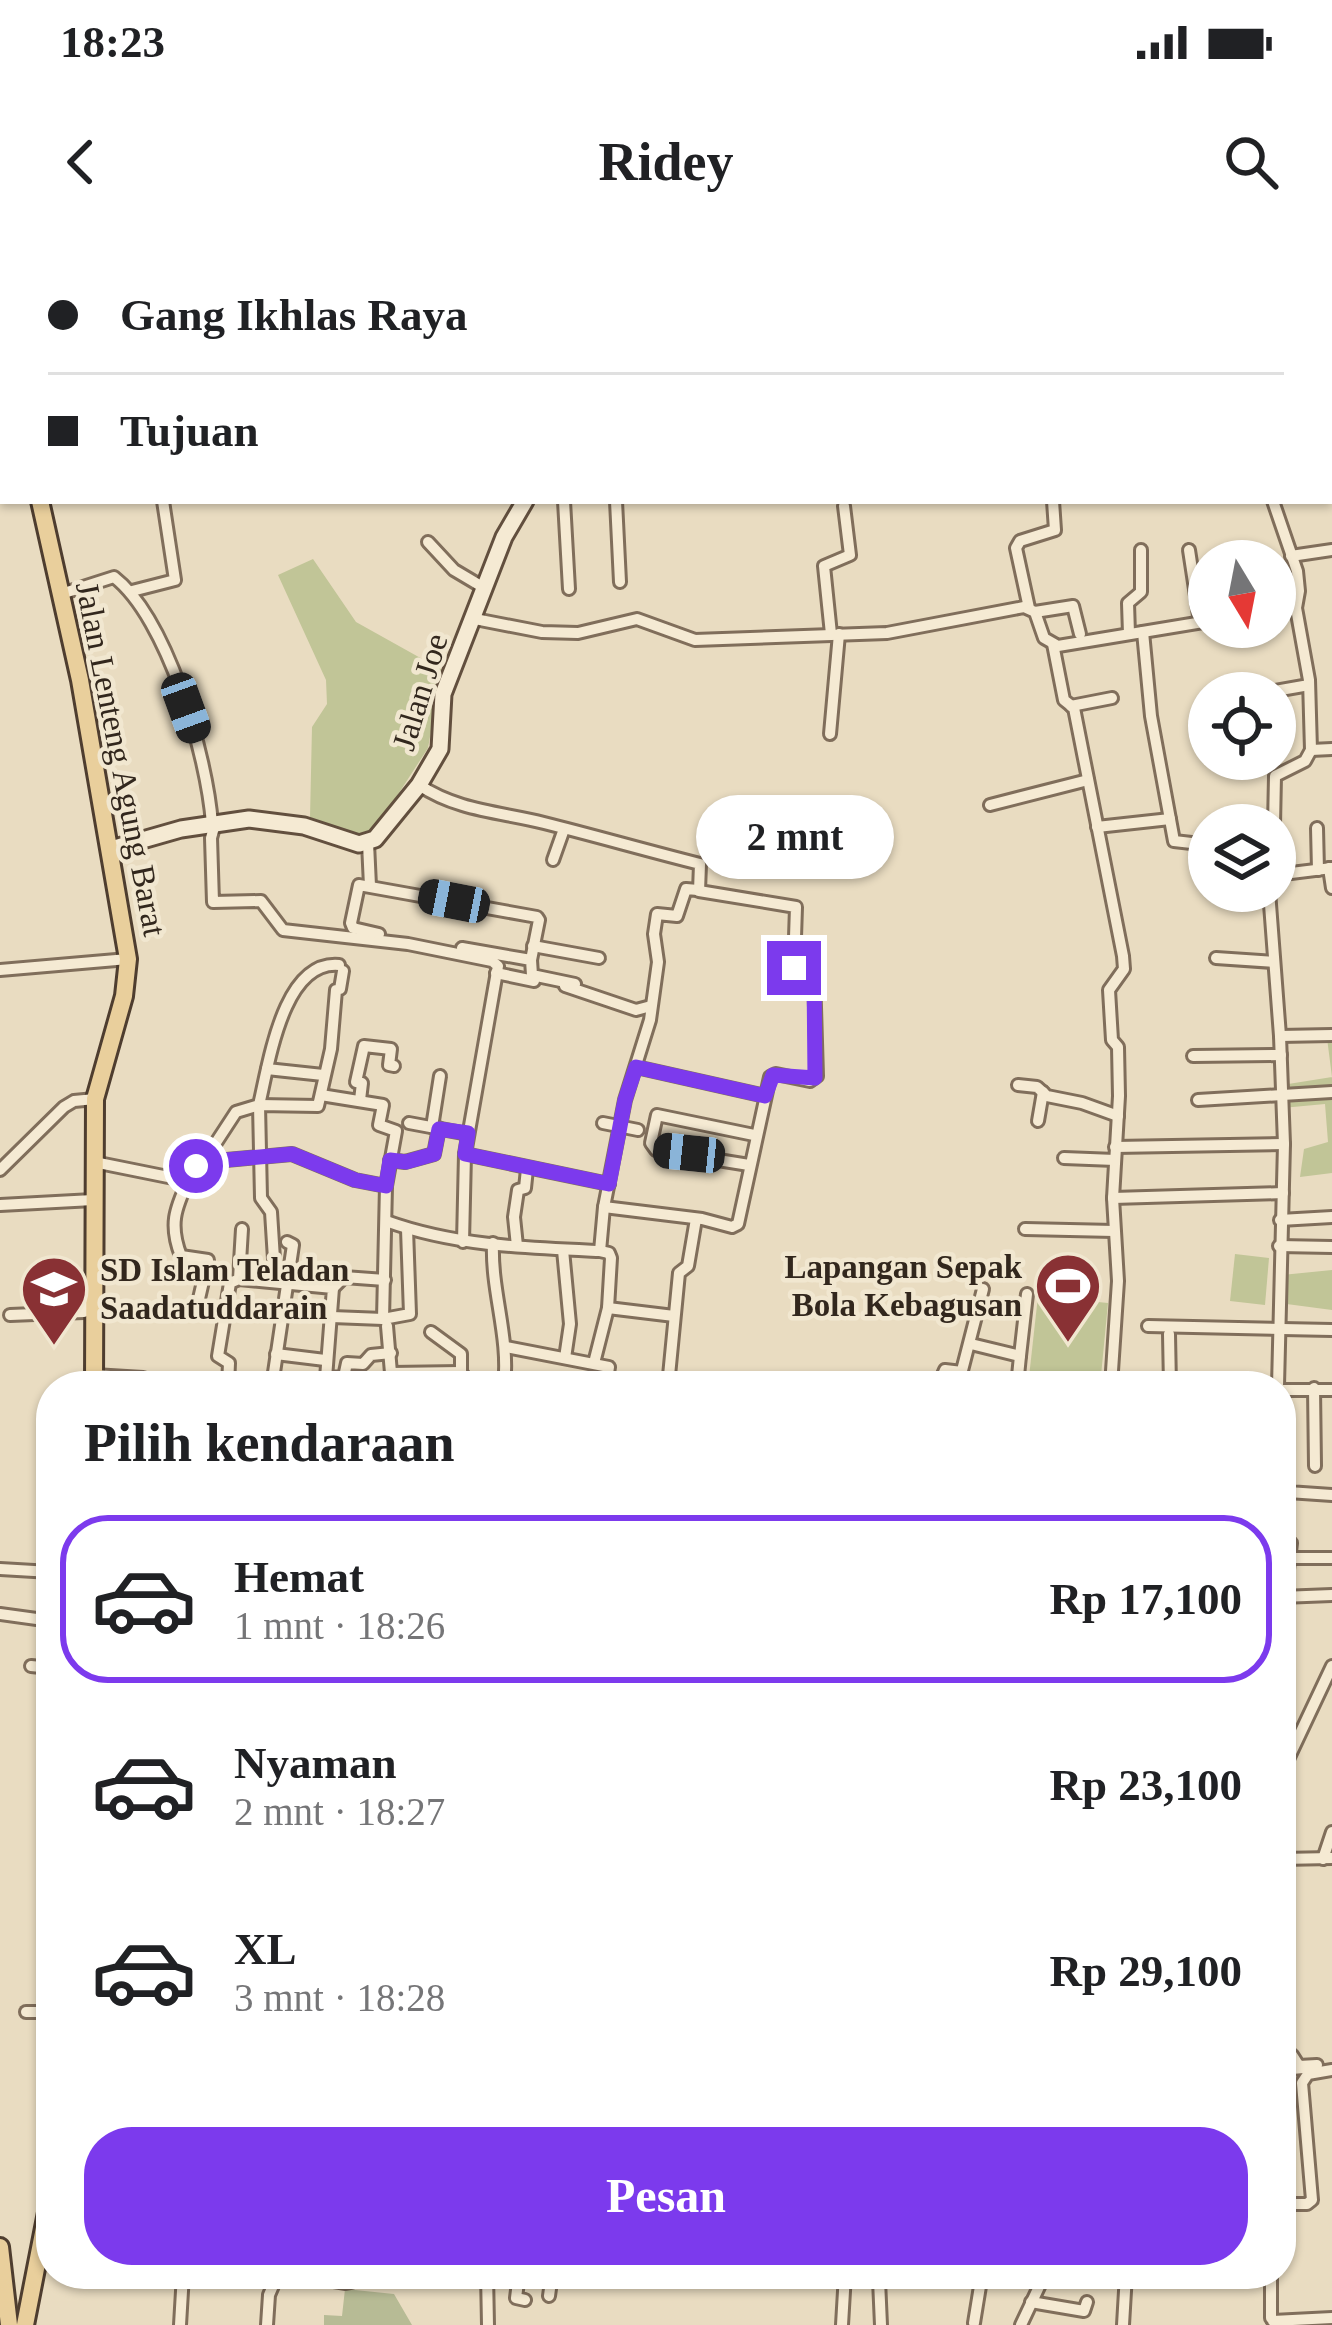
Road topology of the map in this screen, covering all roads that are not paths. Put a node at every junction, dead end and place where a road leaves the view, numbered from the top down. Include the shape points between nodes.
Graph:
1 (41, 504) edge
2 (164, 504) edge
3 (523, 504) edge
4 (564, 504) edge
5 (616, 504) edge
6 (1053, 504) edge
7 (1274, 504) edge
8 (844, 506) dead end
9 (1286, 540) edge
10 (428, 542) dead end
11 (1141, 550) dead end
12 (1332, 550) edge
13 (1296, 555) edge
14 (1296, 575) edge
15 (620, 582) dead end
16 (486, 589) junction
17 (569, 589) dead end
18 (131, 590) junction
19 (61, 594) junction
20 (1296, 608) joint
21 (1032, 610) junction
22 (475, 619) junction
23 (1188, 624) edge
24 (1136, 633) junction
25 (835, 634) junction
26 (1080, 634) dead end
27 (1053, 644) junction
28 (1310, 685) junction
29 (1296, 687) edge
30 (1112, 698) dead end
31 (1071, 706) junction
32 (830, 734) dead end
33 (1332, 749) edge
34 (1311, 750) junction
35 (1088, 780) junction
36 (419, 785) junction
37 (1274, 804) edge
38 (990, 805) dead end
39 (1170, 819) junction
40 (210, 824) junction
41 (1097, 827) junction
42 (1317, 828) dead end
43 (564, 829) junction
44 (368, 843) junction
45 (1188, 844) edge
46 (111, 849) junction
47 (554, 860) dead end
48 (1326, 869) edge
49 (1296, 873) edge
50 (370, 886) junction
51 (1332, 888) edge
52 (699, 891) junction
53 (1270, 912) edge
54 (326, 935) junction
55 (532, 953) junction
56 (128, 958) junction
57 (599, 958) dead end
58 (1216, 958) dead end
59 (1274, 962) junction
60 (323, 963) junction
61 (0, 970) edge
62 (496, 974) junction
63 (575, 984) dead end
64 (651, 1006) junction
65 (1332, 1035) edge
66 (1280, 1036) junction
67 (1281, 1055) junction
68 (1193, 1056) dead end
69 (394, 1066) dead end
70 (636, 1067) junction
71 (267, 1069) junction
72 (323, 1075) junction
73 (440, 1076) dead end
74 (1018, 1085) dead end
75 (1043, 1092) junction
76 (1332, 1092) edge
77 (320, 1095) junction
78 (765, 1096) junction
79 (1281, 1096) junction
80 (95, 1099) junction
81 (360, 1100) junction
82 (1198, 1100) dead end
83 (260, 1105) junction
84 (1118, 1116) junction
85 (1038, 1121) dead end
86 (409, 1123) dead end
87 (602, 1123) dead end
88 (620, 1126) junction
89 (435, 1128) junction
90 (638, 1130) dead end
91 (468, 1133) junction
92 (754, 1135) junction
93 (1284, 1144) junction
94 (1115, 1153) junction
95 (465, 1154) junction
96 (260, 1155) junction
97 (1064, 1158) dead end
98 (390, 1160) junction
99 (94, 1162) junction
100 (204, 1162) junction
101 (749, 1165) junction
102 (526, 1169) junction
103 (0, 1170) edge
104 (188, 1181) junction
105 (609, 1184) junction
106 (386, 1186) junction
107 (1283, 1193) junction
108 (1113, 1198) junction
109 (93, 1200) junction
110 (0, 1205) edge
111 (604, 1207) junction
112 (1332, 1217) edge
113 (696, 1219) junction
114 (1280, 1220) junction
115 (386, 1221) junction
116 (1025, 1228) dead end
117 (242, 1229) dead end
118 (407, 1229) junction
119 (1114, 1232) junction
120 (287, 1242) dead end
121 (463, 1242) junction
122 (493, 1243) junction
123 (517, 1246) junction
124 (1279, 1246) junction
125 (1332, 1247) edge
126 (562, 1250) junction
127 (600, 1251) junction
128 (274, 1259) dead end
129 (93, 1261) junction
130 (239, 1279) junction
131 (385, 1280) junction
132 (289, 1286) junction
133 (333, 1288) junction
134 (983, 1288) dead end
135 (1028, 1294) dead end
136 (198, 1303) dead end
137 (608, 1308) junction
138 (10, 1315) dead end
139 (674, 1316) junction
140 (332, 1317) junction
141 (385, 1323) junction
142 (1148, 1326) dead end
143 (1276, 1330) junction
144 (1332, 1330) edge
145 (431, 1332) dead end
146 (1169, 1334) dead end
147 (971, 1344) junction
148 (506, 1347) junction
149 (391, 1353) junction
150 (276, 1354) junction
151 (1020, 1356) junction
152 (566, 1358) junction
153 (325, 1360) junction
154 (594, 1363) junction
155 (94, 1371) edge
156 (229, 1371) edge
157 (274, 1371) edge
158 (326, 1371) edge
159 (345, 1371) edge
160 (390, 1371) edge
161 (461, 1371) edge
162 (505, 1371) edge
163 (610, 1371) edge
164 (669, 1371) edge
165 (962, 1371) edge
166 (1018, 1371) edge
167 (1113, 1371) edge
168 (1170, 1371) edge
169 (1279, 1371) edge
170 (1296, 1388) edge
171 (1313, 1388) junction
172 (1332, 1390) edge
173 (1315, 1466) dead end
174 (1296, 1493) edge
175 (1332, 1495) edge
176 (1296, 1558) edge
177 (1332, 1558) edge
178 (0, 1569) edge
179 (36, 1571) edge
180 (1332, 1595) edge
181 (1296, 1596) edge
182 (0, 1614) edge
183 (36, 1619) edge
184 (32, 1666) dead end
185 (1332, 1666) edge
186 (36, 1667) edge
187 (1329, 1680) edge
188 (1296, 1745) edge
189 (1332, 1832) edge
190 (1327, 1858) edge
191 (1296, 1859) edge
192 (26, 2012) dead end
193 (36, 2012) edge
194 (1296, 2060) edge
195 (1332, 2067) edge
196 (1303, 2068) junction
197 (1296, 2069) edge
198 (1296, 2204) edge
199 (0, 2247) edge
200 (36, 2270) edge
201 (182, 2289) edge
202 (272, 2289) edge
203 (487, 2289) edge
204 (517, 2289) edge
205 (550, 2289) edge
206 (844, 2289) edge
207 (879, 2289) edge
208 (980, 2289) edge
209 (1038, 2289) edge
210 (1125, 2289) edge
211 (1271, 2289) edge
212 (549, 2296) dead end
213 (525, 2300) dead end
214 (1031, 2302) junction
215 (1087, 2302) dead end
216 (1332, 2318) edge
217 (974, 2323) edge
218 (9, 2325) edge
219 (25, 2325) edge
220 (180, 2325) edge
221 (267, 2325) edge
222 (488, 2325) edge
223 (842, 2325) edge
224 (881, 2325) edge
225 (1021, 2325) edge
226 (1123, 2325) edge

1 - 19 main road, Jalan Lenteng Agung Barat
2 - 18 street via 175,580
3 - 16 street, Jalan Joe
4 - 17 street
5 - 15 street
6 - 21 street via 1055,530 1016,548
7 - 9 street
8 - 25 street via 850,555 824,566
10 - 16 street
11 - 24 street via 1141,592 1128,603
12 - 13 street
14 - 20 street
16 - 22 street, Jalan Joe
18 - 19 street via 117,579
18 - 40 street via 161,643 200,748
19 - 46 main road, Jalan Lenteng Agung Barat
20 - 28 street
21 - 25 street
21 - 26 street via 1073,606
21 - 27 street
22 - 25 street via 578,633 637,619 695,640
22 - 36 street, Jalan Joe via 443,694 440,749
23 - 24 street
24 - 27 street
24 - 39 street
25 - 32 street
27 - 31 street
28 - 29 street
28 - 34 street
30 - 31 street
31 - 35 street
33 - 34 street
34 - 37 street via 1275,776
35 - 38 street
35 - 41 street
36 - 43 street via 494,816
36 - 44 street, Jalan Joe
39 - 41 street
39 - 45 street via 1175,843
40 - 44 street via 270,819
40 - 46 street
40 - 54 street via 212,902 261,901 284,930
41 - 84 street via 1124,969 1109,990
42 - 48 street
43 - 47 street
43 - 52 street via 700,864
44 - 50 street
46 - 56 main road, Jalan Lenteng Agung Barat
48 - 49 street
48 - 51 street
50 - 55 street via 537,917
50 - 55 street via 357,886 353,928
52 - 64 street via 686,889 676,916 657,914
52 - 78 street via 797,908 794,968 814,973 817,1076 773,1075
53 - 59 street
54 - 60 street
54 - 62 street via 492,961
55 - 57 street
55 - 63 street via 532,975
56 - 61 street
56 - 80 main road, Jalan Lenteng Agung Barat
58 - 59 street
59 - 66 street
60 - 71 street via 307,972 286,1006
60 - 72 street via 341,968
62 - 64 street via 636,1010
62 - 91 street
64 - 70 street
65 - 66 street
66 - 67 street
67 - 68 street
67 - 79 street
69 - 81 street via 391,1049 364,1046
70 - 78 street
70 - 88 street
71 - 72 street
71 - 83 street
72 - 77 street
73 - 89 street
74 - 75 street
75 - 84 street
75 - 85 street
76 - 79 street
77 - 81 street
77 - 83 street via 316,1108
78 - 92 street
79 - 82 street
79 - 93 street
80 - 99 main road, Jalan Lenteng Agung Barat
80 - 103 street via 69,1103
81 - 98 street via 382,1103 379,1125 395,1129
83 - 96 street
83 - 100 street via 236,1112
84 - 94 street
86 - 89 street
87 - 88 street
88 - 90 street
88 - 105 street
89 - 91 street
89 - 98 street via 434,1154
91 - 95 street
92 - 101 street
92 - 101 street via 657,1115 651,1143
93 - 94 street
93 - 107 street
94 - 97 street
94 - 108 street
95 - 102 street
95 - 121 street
96 - 100 street
96 - 106 street via 292,1154
96 - 128 street
98 - 106 street
99 - 104 street
99 - 109 main road, Jalan Lenteng Agung Barat
100 - 104 street
101 - 113 street via 736,1226
102 - 105 street
102 - 123 street via 514,1217
104 - 136 street via 172,1227 181,1256 208,1260
105 - 111 street
106 - 115 street
107 - 108 street
107 - 114 street
108 - 119 street
109 - 110 street
109 - 129 main road, Jalan Lenteng Agung Barat
111 - 113 street
111 - 127 street
112 - 114 street
113 - 139 street
114 - 124 street
115 - 118 street
115 - 131 street
116 - 119 street
117 - 130 street
118 - 121 street
118 - 141 street via 412,1312
119 - 167 street
120 - 132 street
121 - 122 street
122 - 123 street
122 - 148 street
123 - 126 street via 531,1254
124 - 125 street
124 - 143 street
126 - 127 street
126 - 152 street
127 - 137 street via 611,1258
129 - 138 street via 84,1312
129 - 155 main road, Jalan Lenteng Agung Barat
130 - 132 street
130 - 156 street via 230,1283 218,1356
131 - 133 street via 344,1277
131 - 141 street
132 - 133 street
132 - 150 street
133 - 140 street
134 - 147 street
135 - 151 street
137 - 139 street
137 - 154 street
139 - 164 street
140 - 141 street
140 - 153 street
141 - 149 street
142 - 143 street
143 - 144 street
143 - 169 street
145 - 161 street via 461,1354
146 - 168 street
147 - 151 street
147 - 165 street
148 - 152 street
148 - 162 street
149 - 159 street via 347,1363
149 - 160 street
150 - 153 street
150 - 157 street
151 - 166 street
152 - 154 street
153 - 158 street
154 - 163 street
170 - 171 street
171 - 172 street
171 - 173 street
174 - 175 street
176 - 177 street
178 - 179 street
180 - 181 street
182 - 183 street
184 - 186 street
185 - 187 street
187 - 188 street
189 - 190 street
190 - 191 street
192 - 193 street
194 - 196 street
195 - 196 street
195 - 198 street via 1302,2083 1312,2200
196 - 197 street
199 - 218 main road
200 - 219 main road
201 - 220 street
202 - 221 street
203 - 222 street
204 - 213 street via 516,2298
205 - 212 street
206 - 223 street
207 - 224 street
208 - 217 street
209 - 214 street
210 - 226 street
211 - 216 street via 1272,2319
214 - 215 street via 1084,2312
214 - 225 street

